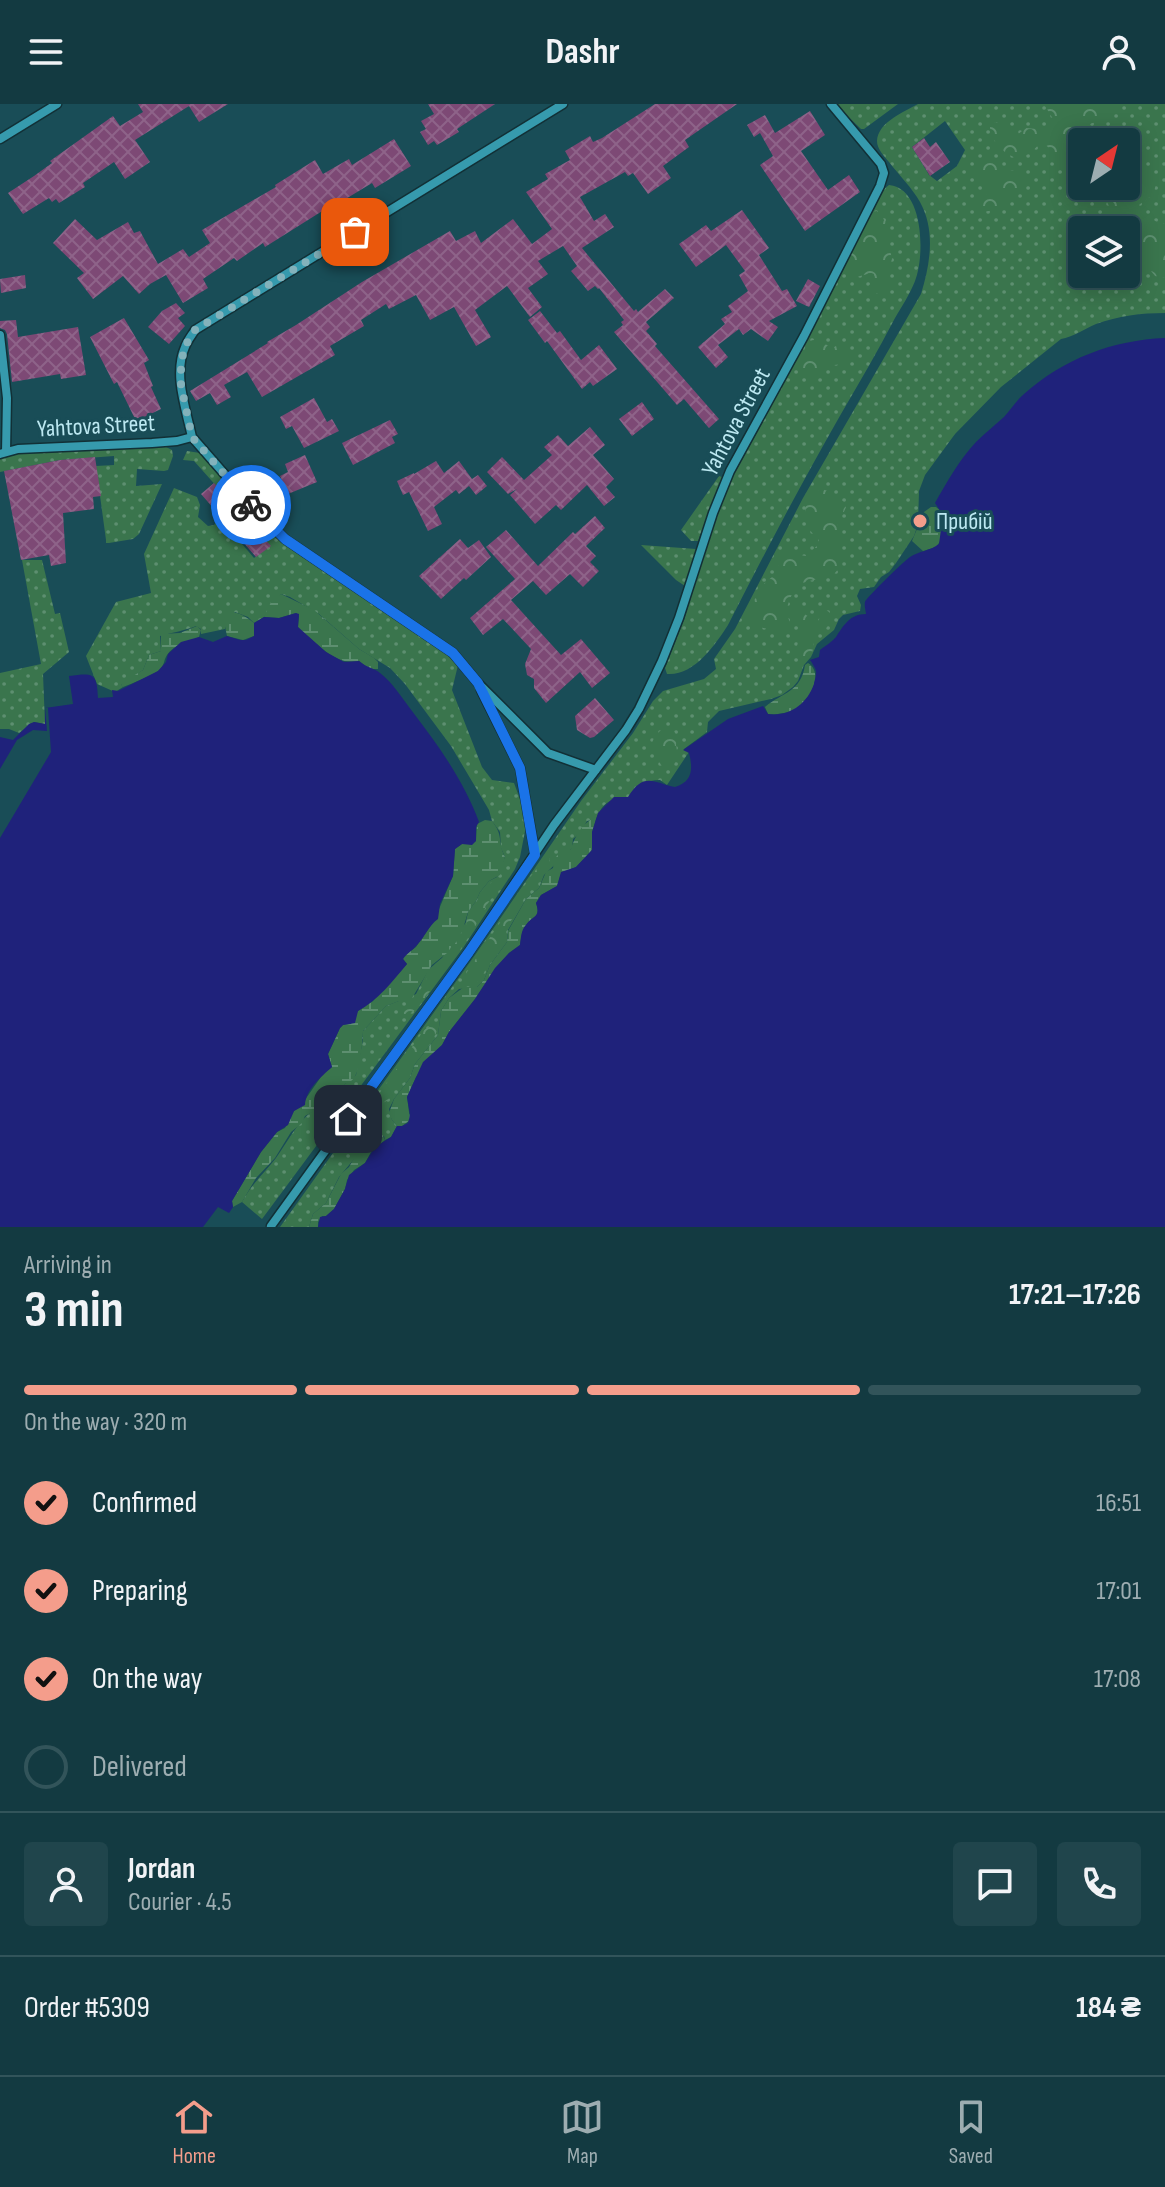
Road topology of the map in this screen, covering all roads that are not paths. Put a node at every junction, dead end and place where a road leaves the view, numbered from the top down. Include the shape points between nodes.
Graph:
1 (57, 104) edge
2 (563, 104) edge
3 (831, 104) edge
4 (0, 139) edge
5 (0, 335) edge
6 (192, 437) junction
7 (3, 453) edge
8 (478, 683) junction
9 (596, 770) junction
10 (535, 855) junction
11 (271, 1226) edge

1 - 4 street
2 - 6 street via 195,330 181,363
3 - 9 street, Yahtova Street via 881,164 880,186 735,462 654,680
5 - 7 street via 7,398
6 - 7 street, Yahtova Street
6 - 8 street, Yahtova Street via 285,539 453,653
8 - 9 street, Yahtova Street via 548,753
8 - 10 street via 520,768
9 - 10 street, Yahtova Street
10 - 11 street, Yahtova Street

